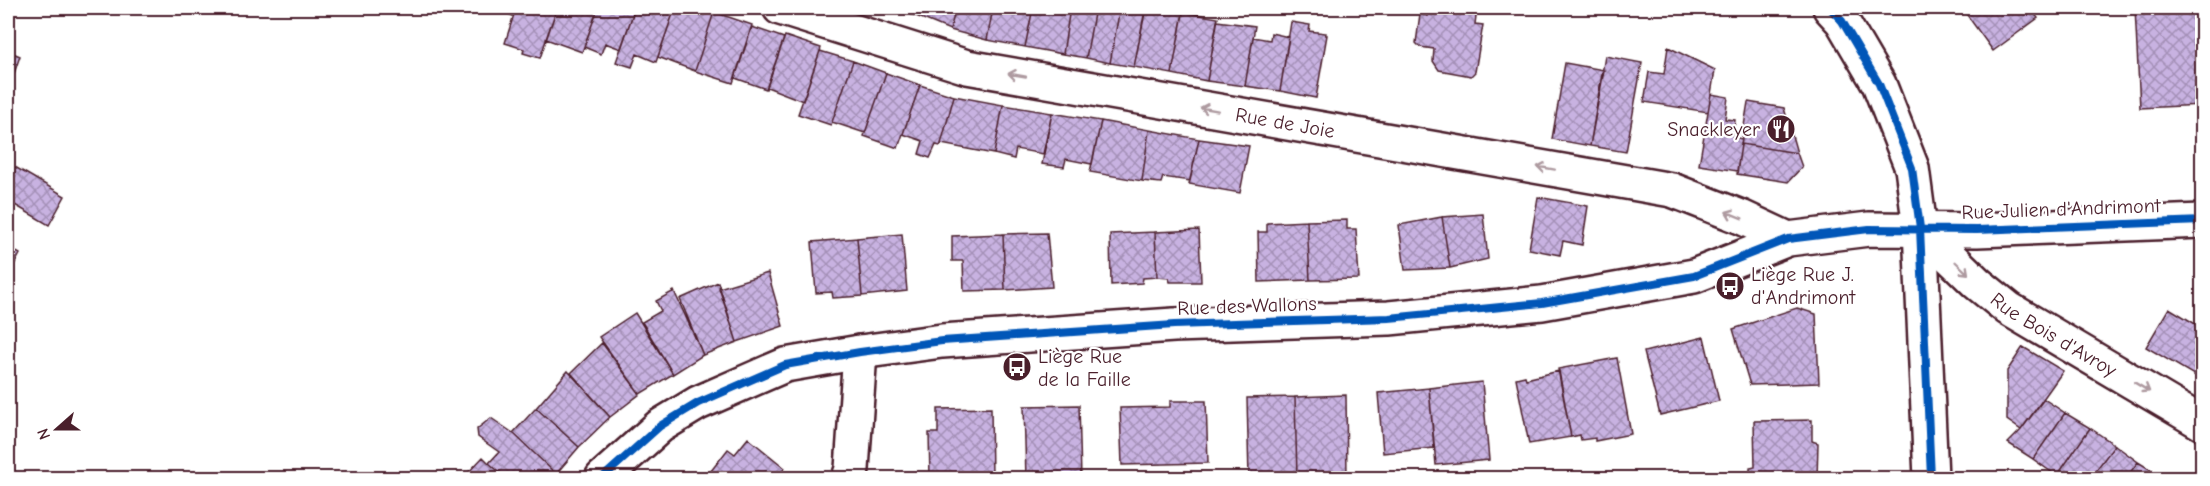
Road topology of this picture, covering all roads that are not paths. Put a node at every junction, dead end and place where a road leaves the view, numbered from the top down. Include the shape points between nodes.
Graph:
1 (780, 8) edge
2 (1830, 8) edge
3 (2202, 221) edge
4 (1920, 228) junction
5 (1788, 239) junction
6 (860, 352) junction
7 (2202, 423) edge
8 (602, 478) edge
9 (849, 478) edge
10 (1931, 478) edge

5 -> 1 street, Rue de Joie via 1672,190 967,67
2 - 4 street via 1842,21 1879,84 1912,168
3 - 4 street, Rue Julien d'Andrimont via 1977,230
4 - 5 street, Rue des Wallons via 1869,229
4 -> 7 street, Rue Bois d'Avroy via 2009,309
4 - 10 street
5 - 6 street, Rue des Wallons via 1694,276 1542,303 1389,318 1174,325 942,341
6 - 8 street, Rue des Wallons via 785,365 698,403 660,426
6 - 9 street

